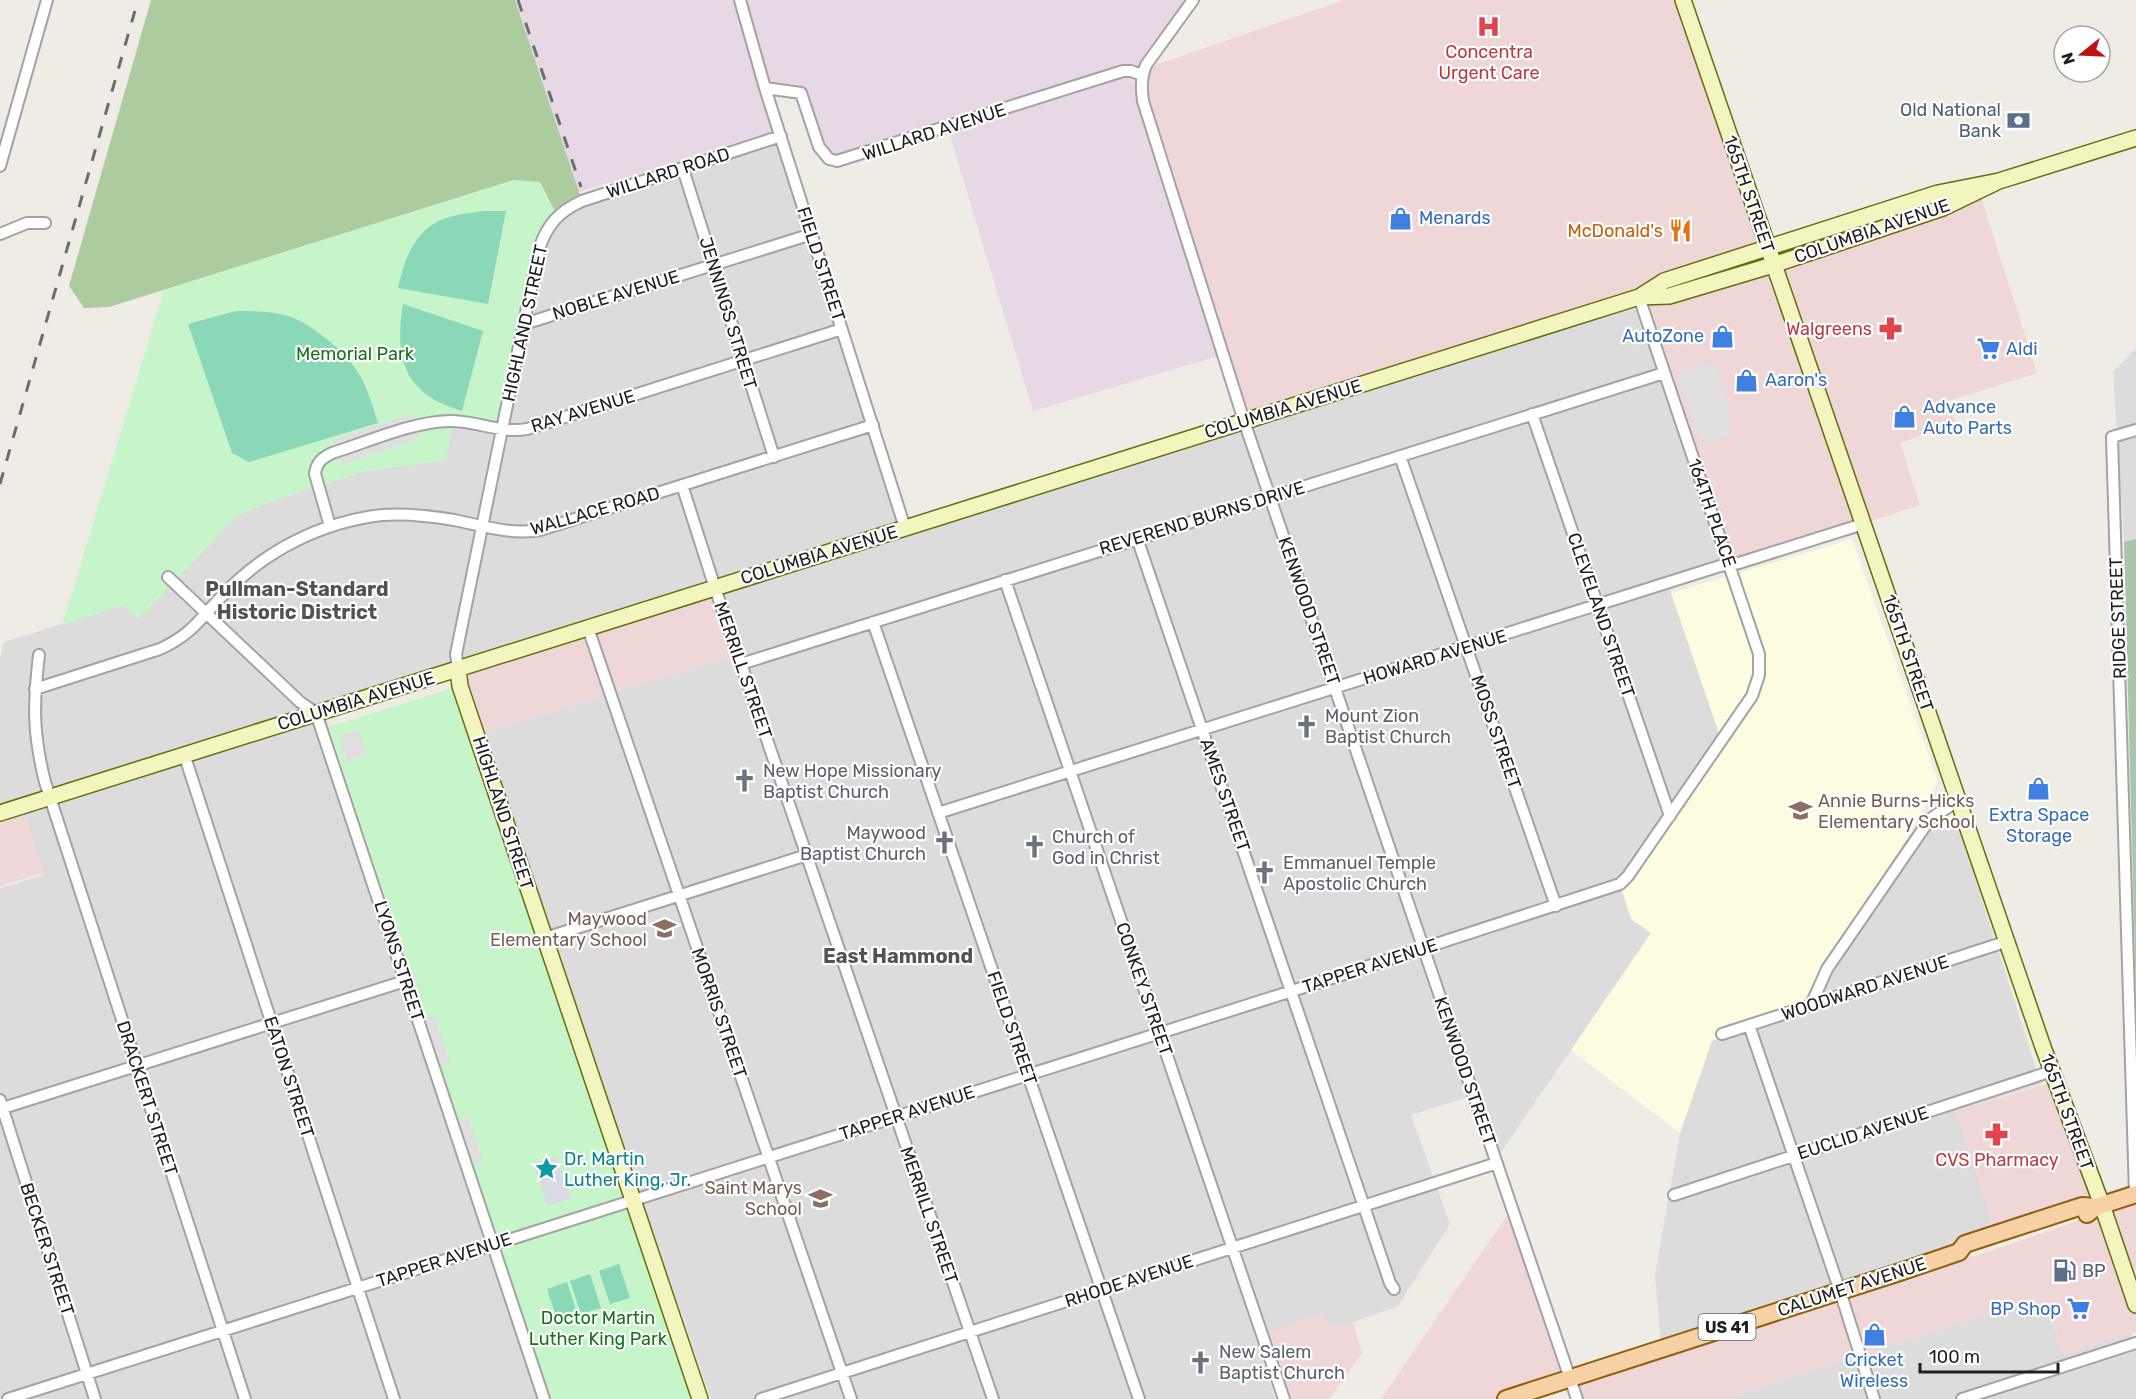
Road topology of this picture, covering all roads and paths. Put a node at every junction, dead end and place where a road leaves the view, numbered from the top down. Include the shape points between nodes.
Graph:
1 (47, 0) edge
2 (740, 0) edge
3 (1193, 0) edge
4 (1683, 0) edge
5 (1142, 75) junction
6 (765, 88) junction
7 (781, 136) junction
8 (2136, 138) edge
9 (0, 166) edge
10 (683, 169) junction
11 (1999, 182) junction
12 (557, 215) joint
13 (45, 223) dead end
14 (0, 234) edge
15 (812, 234) junction
16 (1767, 248) junction
17 (713, 265) junction
18 (1773, 265) junction
19 (1639, 297) junction
20 (524, 324) junction
21 (842, 329) junction
22 (743, 361) junction
23 (1664, 373) junction
24 (1532, 414) junction
25 (1244, 421) junction
26 (873, 425) junction
27 (502, 429) junction
28 (2136, 430) edge
29 (1400, 456) junction
30 (774, 457) junction
31 (682, 485) junction
32 (1270, 497) junction
33 (1863, 524) junction
34 (330, 526) junction
35 (482, 526) junction
36 (905, 528) junction
37 (1137, 538) junction
38 (1730, 565) junction
39 (168, 577) dead end
40 (1005, 580) junction
41 (715, 588) junction
42 (1598, 606) junction
43 (207, 614) junction
44 (873, 622) junction
45 (588, 628) junction
46 (1466, 647) junction
47 (39, 655) dead end
48 (741, 664) junction
49 (458, 669) junction
50 (1335, 688) junction
51 (34, 689) junction
52 (316, 713) junction
53 (1732, 725) joint
54 (1203, 730) junction
55 (184, 754) junction
56 (1071, 771) junction
57 (50, 797) junction
58 (1959, 800) junction
59 (0, 813) edge
60 (938, 813) junction
61 (1670, 816) junction
62 (807, 855) junction
63 (679, 896) junction
64 (1556, 906) junction
65 (544, 938) junction
66 (2008, 941) junction
67 (1424, 949) junction
68 (405, 981) junction
69 (1292, 992) junction
70 (1811, 1005) junction
71 (272, 1023) junction
72 (1749, 1026) junction
73 (1159, 1033) junction
74 (1722, 1034) dead end
75 (137, 1066) junction
76 (2052, 1071) junction
77 (1028, 1074) junction
78 (1, 1104) edge
79 (896, 1117) junction
80 (1794, 1156) junction
81 (768, 1157) junction
82 (1497, 1163) junction
83 (2136, 1194) edge
84 (1674, 1195) dead end
85 (632, 1200) junction
86 (1364, 1206) junction
87 (2099, 1206) junction
88 (493, 1245) junction
89 (1233, 1248) junction
90 (358, 1287) junction
91 (1101, 1290) junction
92 (1394, 1290) dead end
93 (1840, 1291) junction
94 (2136, 1305) edge
95 (222, 1331) junction
96 (969, 1332) junction
97 (2136, 1343) edge
98 (842, 1373) junction
99 (87, 1374) junction
100 (1570, 1378) junction
101 (8, 1399) edge
102 (95, 1399) edge
103 (245, 1399) edge
104 (394, 1399) edge
105 (544, 1399) edge
106 (700, 1399) edge
107 (760, 1399) edge
108 (850, 1399) edge
109 (993, 1399) edge
110 (1139, 1399) edge
111 (1284, 1399) edge
112 (1506, 1399) edge
113 (1577, 1399) edge
114 (1874, 1399) edge
115 (1962, 1399) edge

1 - 9 street
2 - 6 street, FIELD STREET
3 - 5 street
4 - 16 street, 165TH STREET
5 - 6 street, WILLARD AVENUE via 1123,71 837,161 828,159 819,147 801,93
5 - 25 street, KENWOOD STREET via 1143,102
6 - 7 street, FIELD STREET
7 - 10 street, WILLARD ROAD
7 - 15 street, FIELD STREET
8 - 11 street, COLUMBIA AVENUE
10 - 12 street, WILLARD ROAD via 582,201
10 - 17 street, JENNINGS STREET
11 - 16 street, COLUMBIA AVENUE via 1938,193
11 - 18 street, COLUMBIA AVENUE via 1943,208
12 - 20 street, HIGHLAND STREET via 539,249
13 - 14 street via 27,223
15 - 17 street, NOBLE AVENUE
15 - 21 street, FIELD STREET
16 - 18 street, 165TH STREET
16 - 19 street, COLUMBIA AVENUE via 1664,281
17 - 20 street, NOBLE AVENUE
17 - 22 street, JENNINGS STREET
18 - 19 street, COLUMBIA AVENUE via 1669,296
18 - 33 street, 165TH STREET
19 - 23 street, 164TH PLACE
19 - 25 street, COLUMBIA AVENUE
20 - 27 street, HIGHLAND STREET
21 - 22 street, RAY AVENUE
21 - 26 street, FIELD STREET
22 - 27 street, RAY AVENUE via 527,429
22 - 30 street, JENNINGS STREET
23 - 24 street, REVEREND BURNS DRIVE
23 - 38 street, 164TH PLACE
24 - 29 street, REVEREND BURNS DRIVE
24 - 42 street, CLEVELAND STREET
25 - 32 street, KENWOOD STREET
25 - 36 street, COLUMBIA AVENUE
26 - 30 street, WALLACE ROAD
26 - 36 street, FIELD STREET
27 - 34 street, RAY AVENUE via 438,422 326,456 315,474
27 - 35 street, HIGHLAND STREET
28 - 83 street, RIDGE STREET via 2112,437
29 - 32 street, REVEREND BURNS DRIVE
29 - 46 street, MOSS STREET
30 - 31 street, WALLACE ROAD
31 - 35 street, WALLACE ROAD via 540,530 513,532
31 - 41 street, MERRILL STREET
32 - 37 street, REVEREND BURNS DRIVE
32 - 50 street, KENWOOD STREET
33 - 38 street, HOWARD AVENUE
33 - 58 street, 165TH STREET
34 - 35 street, WALLACE ROAD via 406,514
34 - 43 street, WALLACE ROAD via 262,561
35 - 49 street, HIGHLAND STREET via 456,654
36 - 41 street, COLUMBIA AVENUE
37 - 40 street, REVEREND BURNS DRIVE
37 - 54 street, AMES STREET
38 - 42 street, HOWARD AVENUE
38 - 53 street, 164TH PLACE via 1760,662 1752,696
39 - 43 street
40 - 44 street, REVEREND BURNS DRIVE
40 - 56 street, CONKEY STREET
41 - 45 street, COLUMBIA AVENUE
41 - 48 street, MERRILL STREET
42 - 46 street, HOWARD AVENUE
42 - 61 street, CLEVELAND STREET
43 - 51 street, WALLACE ROAD via 183,637 160,649
43 - 52 street
44 - 48 street, REVEREND BURNS DRIVE
44 - 60 street, FIELD STREET
45 - 49 street, COLUMBIA AVENUE
45 - 63 street, MORRIS STREET
46 - 50 street, HOWARD AVENUE
46 - 64 street, MOSS STREET
47 - 51 street, DRACKERT STREET
48 - 62 street, MERRILL STREET
49 - 52 street, COLUMBIA AVENUE
49 - 65 street, HIGHLAND STREET via 460,686
50 - 54 street, HOWARD AVENUE
50 - 67 street, KENWOOD STREET
51 - 57 street, DRACKERT STREET via 35,738
52 - 55 street, COLUMBIA AVENUE
52 - 68 street, LYONS STREET
53 - 61 street, TAPPER AVENUE
54 - 56 street, HOWARD AVENUE
54 - 69 street, AMES STREET
55 - 57 street, COLUMBIA AVENUE
55 - 71 street, EATON STREET
56 - 60 street, HOWARD AVENUE
56 - 73 street, CONKEY STREET
57 - 59 street, COLUMBIA AVENUE
57 - 75 street, DRACKERT STREET
58 - 66 street, 165TH STREET
58 - 70 street via 1930,819 1827,969
60 - 77 street, FIELD STREET
61 - 64 street, TAPPER AVENUE via 1620,884
62 - 63 street
62 - 79 street, MERRILL STREET
63 - 65 street
63 - 81 street, MORRIS STREET
64 - 67 street, TAPPER AVENUE
65 - 85 street, HIGHLAND STREET
66 - 70 street, WOODWARD AVENUE
66 - 76 street, 165TH STREET
67 - 69 street, TAPPER AVENUE
67 - 82 street, KENWOOD STREET
68 - 71 street
68 - 88 street, LYONS STREET
69 - 73 street, TAPPER AVENUE
69 - 86 street, AMES STREET
70 - 72 street, WOODWARD AVENUE
71 - 75 street
71 - 90 street, EATON STREET
72 - 74 street, WOODWARD AVENUE
72 - 80 street
73 - 77 street, TAPPER AVENUE
73 - 89 street, CONKEY STREET
75 - 78 street
75 - 95 street, DRACKERT STREET
76 - 80 street, EUCLID AVENUE
76 - 87 street, 165TH STREET
77 - 79 street, TAPPER AVENUE
77 - 91 street, FIELD STREET
78 - 99 street, BECKER STREET
79 - 81 street, TAPPER AVENUE
79 - 96 street, MERRILL STREET
80 - 84 street, EUCLID AVENUE
80 - 93 street
81 - 85 street, TAPPER AVENUE
81 - 98 street, MORRIS STREET
82 - 86 street, RHODE AVENUE
82 - 100 street, KENWOOD STREET
83 - 87 main road, CALUMET AVENUE / US 41
85 - 88 street, TAPPER AVENUE
85 - 106 street, HIGHLAND STREET
86 - 89 street, RHODE AVENUE
86 - 92 street, AMES STREET
87 - 93 main road, CALUMET AVENUE / US 41 via 2085,1215 1969,1255 1959,1252
87 - 94 street, 165TH STREET
88 - 90 street, TAPPER AVENUE
88 - 105 street, LYONS STREET
89 - 91 street, RHODE AVENUE
89 - 111 street, CONKEY STREET
90 - 95 street, TAPPER AVENUE
90 - 104 street, EATON STREET
91 - 96 street, RHODE AVENUE
91 - 110 street, FIELD STREET
93 - 100 main road, CALUMET AVENUE / US 41
93 - 114 street
95 - 99 street, TAPPER AVENUE
95 - 103 street, DRACKERT STREET
96 - 98 street, RHODE AVENUE
96 - 109 street, MERRILL STREET
97 - 115 street
98 - 107 street, RHODE AVENUE
98 - 108 street, MORRIS STREET
99 - 101 street, TAPPER AVENUE
99 - 102 street, BECKER STREET
100 - 112 main road, CALUMET AVENUE / US 41
100 - 113 street, KENWOOD STREET

